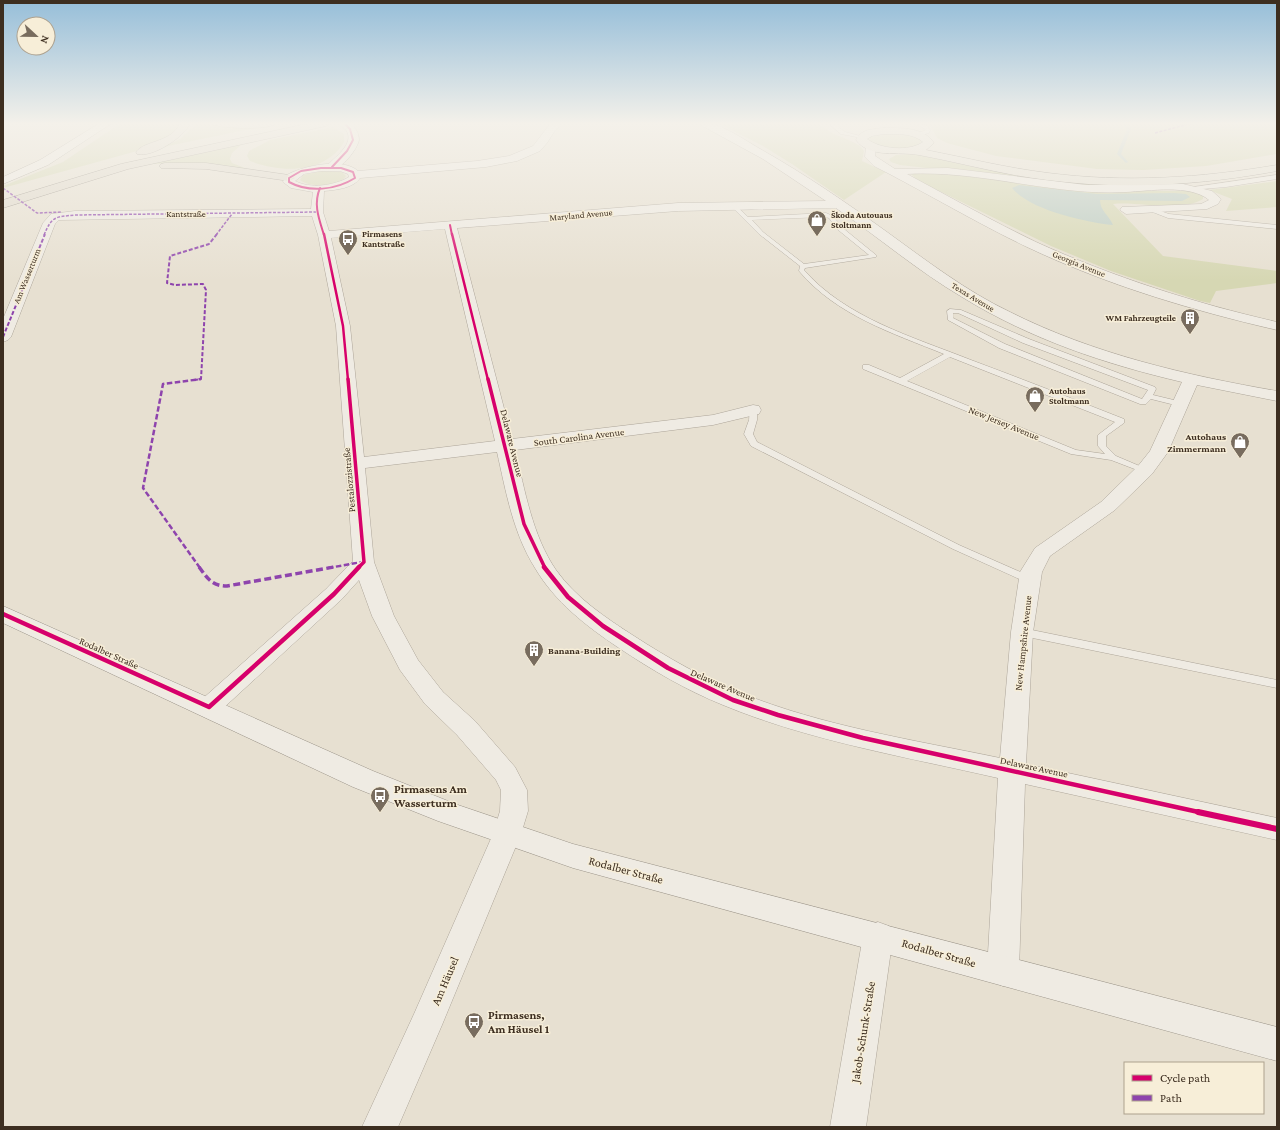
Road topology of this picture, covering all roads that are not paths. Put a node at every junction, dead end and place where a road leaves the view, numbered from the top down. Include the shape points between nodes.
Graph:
1 (355, 175) edge
2 (17, 176) edge
3 (67, 176) edge
4 (92, 176) edge
5 (96, 176) edge
6 (273, 176) edge
7 (294, 176) edge
8 (794, 176) edge
9 (900, 176) edge
10 (980, 176) edge
11 (1049, 176) edge
12 (1147, 176) edge
13 (1168, 176) edge
14 (1225, 176) edge
15 (1277, 177) edge
16 (289, 178) junction
17 (79, 179) junction
18 (3, 181) edge
19 (320, 188) junction
20 (1190, 188) junction
21 (3, 195) edge
22 (3, 204) edge
23 (838, 204) junction
24 (733, 205) junction
25 (1126, 210) dead end
26 (1152, 210) junction
27 (317, 212) junction
28 (55, 217) joint
29 (747, 219) junction
30 (869, 224) junction
31 (450, 225) junction
32 (1277, 227) edge
33 (839, 228) junction
34 (324, 235) junction
35 (803, 266) junction
36 (1277, 326) edge
37 (3, 337) edge
38 (950, 354) junction
39 (866, 367) dead end
40 (1191, 380) junction
41 (901, 381) junction
42 (1149, 396) junction
43 (1277, 396) edge
44 (1179, 404) junction
45 (753, 410) joint
46 (504, 446) junction
47 (1113, 458) junction
48 (355, 464) junction
49 (1145, 470) junction
50 (364, 562) junction
51 (1030, 580) junction
52 (3, 614) edge
53 (1022, 632) junction
54 (1277, 684) edge
55 (209, 707) junction
56 (1012, 771) junction
57 (1277, 829) edge
58 (507, 834) junction
59 (878, 936) junction
60 (1003, 971) junction
61 (1277, 1044) edge
62 (380, 1127) edge
63 (848, 1127) edge

1 - 19 street via 346,183
2 - 18 main road
3 - 21 highway
4 - 17 highway
5 - 17 highway
6 - 16 highway
7 - 16 street
8 - 23 street, Texas Avenue
9 - 36 street, Georgia Avenue via 1016,236 1091,270 1184,303
10 - 20 street via 1091,188
11 - 14 main road via 1098,181 1144,182 1196,180
12 - 13 main road
15 - 20 lane
16 - 19 street via 289,182 299,187
17 - 22 highway
19 - 27 street, Pestalozzistraße via 317,195
20 - 26 street via 1208,192 1215,199 1214,202 1203,207
23 - 24 street, Maryland Avenue
23 - 30 street, Texas Avenue
24 - 29 lane
24 - 31 street, Maryland Avenue
25 - 26 street
26 - 32 lane via 1168,216
27 - 28 street, Kantstraße
27 - 34 street, Pestalozzistraße
28 - 37 street, Am Wasserturm via 49,223
29 - 33 lane via 826,215 831,217
29 - 35 lane
30 - 33 lane
30 - 40 street, Texas Avenue via 966,295 1017,322 1080,348
31 - 34 street, Maryland Avenue
31 - 46 street, Delaware Avenue
33 - 35 lane via 874,256
34 - 48 street, Pestalozzistraße via 343,326
35 - 38 lane via 801,270 806,278 830,299
38 - 41 lane
38 - 47 lane via 1121,421 1102,435 1102,446
39 - 41 lane, New Jersey Avenue
40 - 43 street, Texas Avenue
40 - 44 street, New Hampshire Avenue
41 - 47 lane, New Jersey Avenue via 1074,452
42 - 42 lane via 1152,389 1026,341 959,311 950,311 950,318 961,326 1002,346 1143,402
42 - 44 lane
44 - 49 street, New Hampshire Avenue via 1159,452
45 - 46 street, South Carolina Avenue via 713,420
45 - 51 lane via 754,418 748,431 749,439 754,444 956,547
46 - 48 street, South Carolina Avenue
46 - 56 street, Delaware Avenue via 524,524 536,554 553,580 572,602 658,664 749,706 798,721
47 - 49 lane, New Jersey Avenue
48 - 50 street, Pestalozzistraße
49 - 51 street, New Hampshire Avenue via 1108,506 1042,552
50 - 55 street via 334,594
50 - 58 street, Pestalozzistraße via 383,616 408,664 434,698 466,728 506,774 514,790 514,811
51 - 53 street, New Hampshire Avenue
52 - 55 main road, Rodalber Straße
53 - 54 lane
53 - 56 street, New Hampshire Avenue
55 - 58 main road, Rodalber Straße via 364,779 448,814
56 - 57 street, Delaware Avenue
56 - 60 street, New Hampshire Avenue
58 - 59 main road, Rodalber Straße via 573,856
58 - 62 street, Am Häusel
59 - 60 main road, Rodalber Straße
59 - 63 street, Jakob-Schunk-Straße
60 - 61 main road, Rodalber Straße

